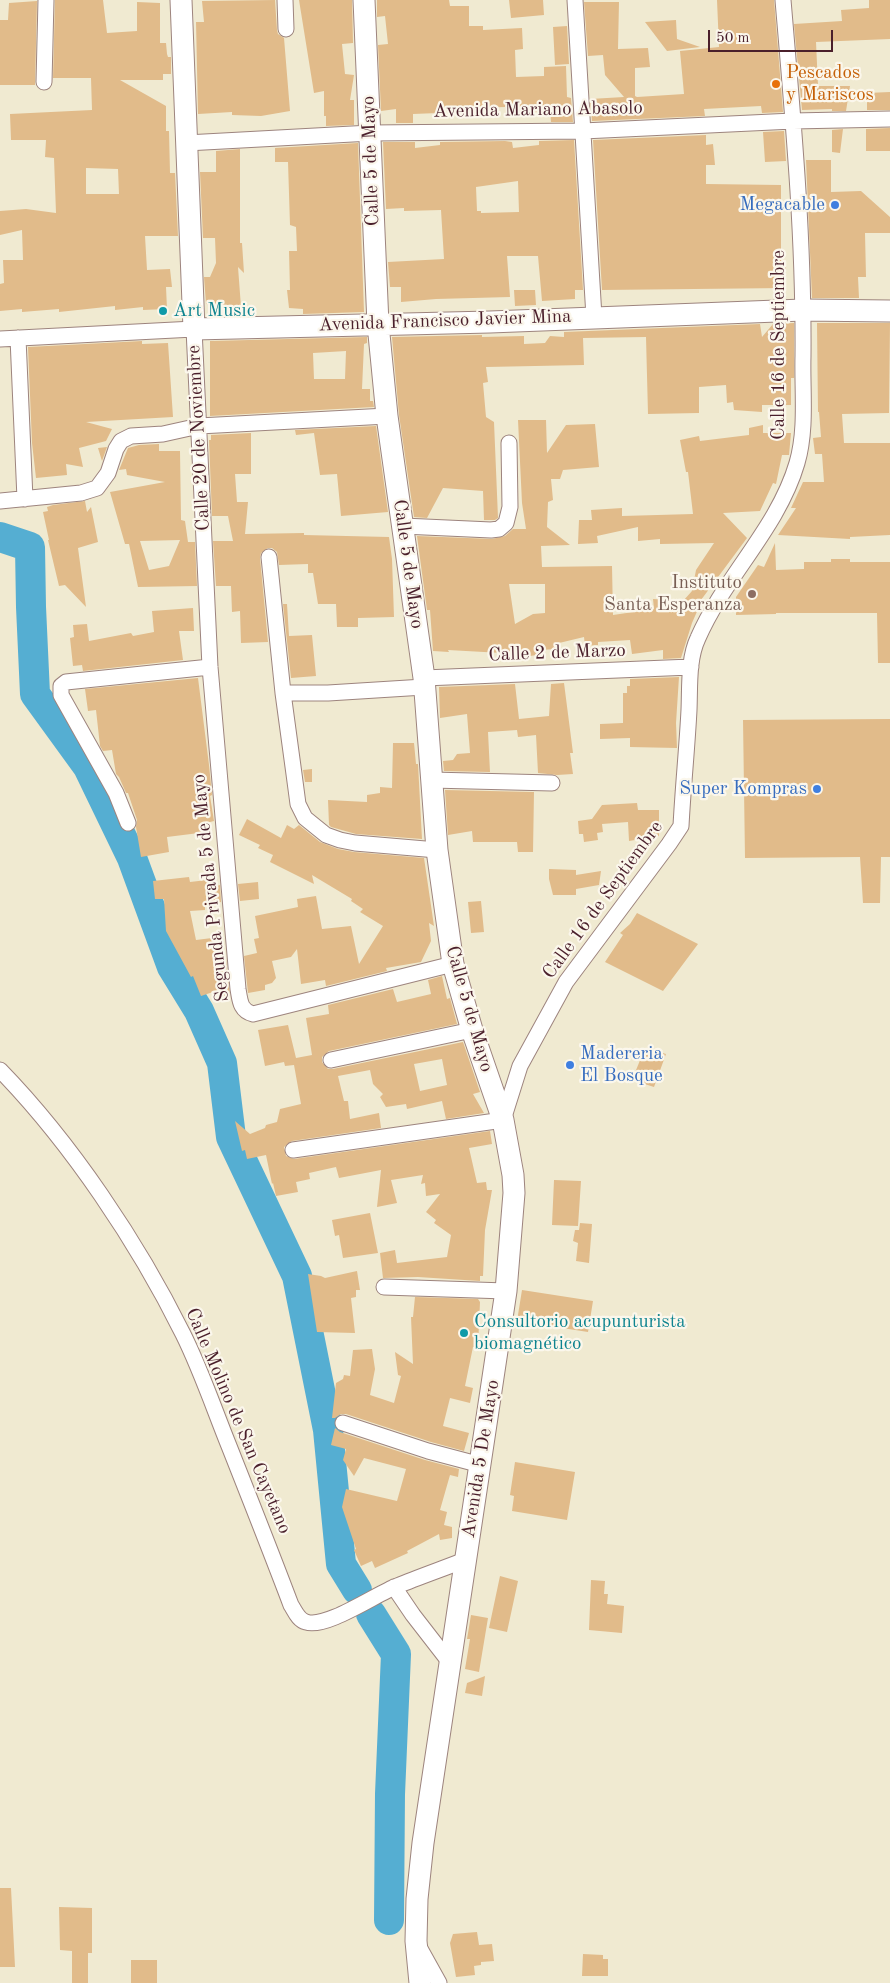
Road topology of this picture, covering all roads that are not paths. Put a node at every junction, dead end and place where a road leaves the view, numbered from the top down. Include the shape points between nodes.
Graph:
1 (46, 0) edge
2 (181, 0) edge
3 (285, 0) edge
4 (364, 0) edge
5 (575, 0) edge
6 (782, 0) edge
7 (286, 29) dead end
8 (44, 82) dead end
9 (890, 119) edge
10 (793, 121) junction
11 (583, 131) junction
12 (371, 133) junction
13 (186, 143) junction
14 (803, 310) junction
15 (890, 311) edge
16 (594, 317) junction
17 (378, 324) junction
18 (194, 329) junction
19 (0, 338) edge
20 (18, 338) junction
21 (387, 416) junction
22 (199, 426) junction
23 (509, 443) dead end
24 (25, 499) junction
25 (0, 501) edge
26 (403, 526) junction
27 (268, 557) dead end
28 (210, 667) junction
29 (692, 667) junction
30 (424, 682) junction
31 (283, 693) junction
32 (431, 780) junction
33 (552, 782) dead end
34 (128, 822) dead end
35 (437, 850) junction
36 (453, 964) junction
37 (472, 1030) junction
38 (331, 1060) dead end
39 (0, 1070) edge
40 (503, 1120) junction
41 (293, 1150) dead end
42 (384, 1287) dead end
43 (506, 1292) junction
44 (343, 1423) dead end
45 (481, 1464) junction
46 (465, 1560) junction
47 (394, 1587) junction
48 (451, 1664) junction
49 (416, 1942) junction
50 (420, 1983) edge
51 (439, 1983) edge

1 - 8 street
2 - 13 street, Calle 20 de Noviembre
3 - 7 street
4 - 12 street, Calle 5 de Mayo
5 - 11 street
6 - 10 street, Calle 16 de Septiembre
9 - 10 street, Avenida Mariano Abasolo
10 - 11 street, Avenida Mariano Abasolo
10 - 14 street, Calle 16 de Septiembre
11 - 12 street, Avenida Mariano Abasolo
11 - 16 street
12 - 13 street, Avenida Mariano Abasolo
12 - 17 street, Calle 5 de Mayo
13 - 18 street, Calle 20 de Noviembre
14 - 15 street, Avenida Francisco Javier Mina
14 - 16 street, Avenida Francisco Javier Mina
14 - 29 street, Calle 16 de Septiembre via 802,434 797,462 768,526 697,639
16 - 17 street, Avenida Francisco Javier Mina
17 - 18 street, Avenida Francisco Javier Mina
17 - 21 street, Calle 5 de Mayo
18 - 20 street, Avenida Francisco Javier Mina
18 - 22 street, Calle 20 de Noviembre
19 - 20 street, Avenida Francisco Javier Mina
20 - 24 street
21 - 22 street
21 - 26 street, Calle 5 de Mayo
22 - 24 street via 162,434 131,436 121,441 108,474 97,488 81,493
22 - 28 street, Calle 20 de Noviembre
23 - 26 street via 510,507 506,523 499,529
24 - 25 street
26 - 30 street, Calle 5 de Mayo
27 - 31 street
28 - 34 street via 66,682 61,686 61,695 116,793
28 - 36 street, Segunda Privada 5 de Mayo via 238,989 245,1011 253,1014
29 - 30 street, Calle 2 de Marzo
29 - 40 street, Calle 16 de Septiembre via 681,826 566,982 520,1066
30 - 31 street, Calle 2 de Marzo via 328,693
30 - 32 street, Calle 5 de Mayo
31 - 35 street via 298,804 305,818 326,835 340,840
32 - 33 street
32 - 35 street, Calle 5 de Mayo
35 - 36 street, Calle 5 de Mayo
36 - 37 street, Calle 5 de Mayo
37 - 38 street
37 - 40 street, Calle 5 de Mayo
39 - 47 street, Calle Molino de San Cayetano via 101,1195 155,1282 203,1380 291,1605 300,1619 314,1623 335,1617
40 - 41 street
40 - 43 street, Avenida 5 De Mayo via 514,1192
42 - 43 street
43 - 45 street, Avenida 5 De Mayo
44 - 45 street via 428,1451
45 - 46 street, Avenida 5 De Mayo
46 - 47 street
46 - 48 street, Avenida 5 De Mayo
47 - 48 street
48 - 49 street, Avenida 5 De Mayo via 423,1843 416,1899
49 - 50 street, Avenida 5 De Mayo
49 - 51 street

